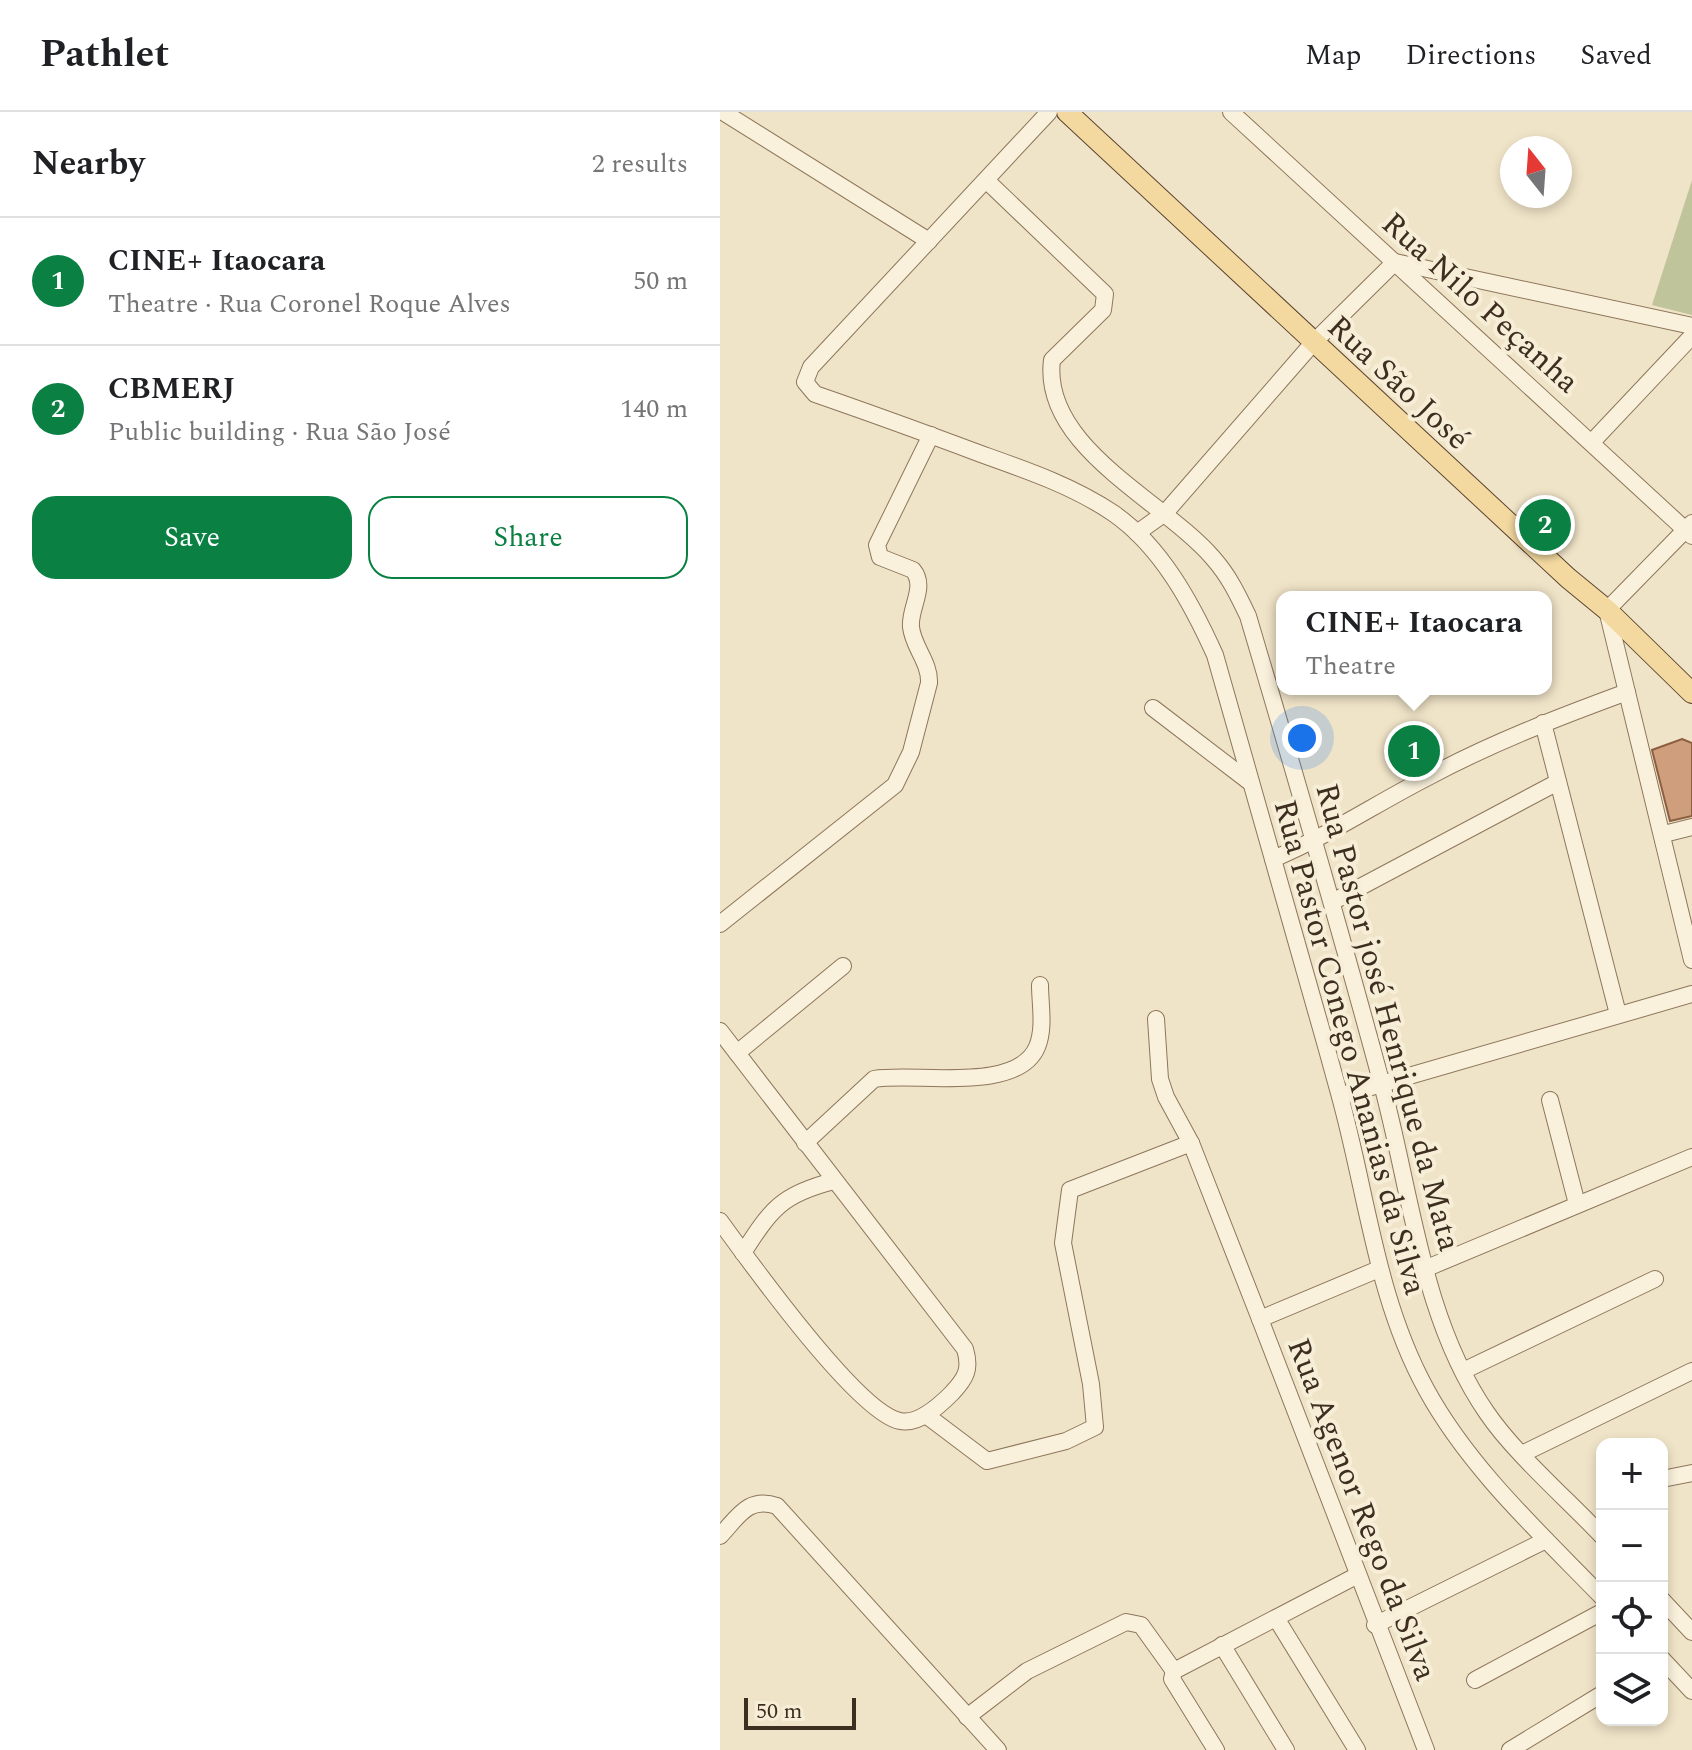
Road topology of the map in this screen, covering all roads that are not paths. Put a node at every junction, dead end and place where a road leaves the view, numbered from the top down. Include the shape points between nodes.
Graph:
1 (723, 112) edge
2 (1049, 112) edge
3 (1067, 112) edge
4 (1231, 112) edge
5 (720, 120) edge
6 (987, 181) junction
7 (929, 241) junction
8 (1395, 262) junction
9 (1692, 326) edge
10 (1692, 336) edge
11 (1313, 343) junction
12 (931, 435) junction
13 (1592, 442) junction
14 (1165, 513) junction
15 (1690, 529) edge
16 (1137, 533) junction
17 (1607, 610) junction
18 (1627, 692) junction
19 (1692, 693) edge
20 (1153, 708) dead end
21 (1543, 723) junction
22 (1558, 782) junction
23 (1251, 783) junction
24 (1692, 827) edge
25 (1664, 834) junction
26 (1316, 841) junction
27 (1273, 859) junction
28 (1332, 902) junction
29 (720, 924) edge
30 (1692, 960) edge
31 (843, 966) dead end
32 (1040, 985) dead end
33 (1692, 994) edge
34 (1618, 1014) junction
35 (1156, 1019) dead end
36 (720, 1031) edge
37 (737, 1053) junction
38 (1382, 1082) junction
39 (1340, 1096) junction
40 (1550, 1100) dead end
41 (805, 1143) junction
42 (1191, 1143) junction
43 (1692, 1157) edge
44 (834, 1181) junction
45 (1577, 1204) junction
46 (720, 1221) edge
47 (743, 1253) junction
48 (1427, 1268) junction
49 (1379, 1269) junction
50 (1655, 1279) dead end
51 (1260, 1319) junction
52 (1463, 1371) junction
53 (1692, 1371) edge
54 (926, 1415) junction
55 (1524, 1453) junction
56 (1692, 1473) edge
57 (1668, 1478) edge
58 (1596, 1524) edge
59 (720, 1535) edge
60 (1546, 1540) junction
61 (1358, 1575) junction
62 (1596, 1591) edge
63 (1668, 1606) edge
64 (1596, 1615) edge
65 (1276, 1618) junction
66 (1375, 1625) junction
67 (1692, 1632) edge
68 (1222, 1645) junction
69 (1668, 1665) edge
70 (1174, 1671) junction
71 (1475, 1680) dead end
72 (1692, 1691) edge
73 (1596, 1698) edge
74 (967, 1717) junction
75 (998, 1750) edge
76 (1216, 1750) edge
77 (1286, 1750) edge
78 (1357, 1750) edge
79 (1426, 1750) edge
80 (1510, 1750) edge

1 - 5 street
1 - 7 street
2 - 6 street
3 - 11 main road, Rua São José
4 - 8 street, Rua Nilo Peçanha
6 - 7 street
6 - 14 street, Rua Pastor josé Henrique da Mata via 1105,294 1103,310 1052,360 1059,408 1086,448
7 - 12 street, Rua Pastor Conego Ananias da Silva via 811,367 805,382 815,394
8 - 9 street
8 - 11 street
8 - 13 street, Rua Nilo Peçanha
10 - 13 street
11 - 14 street
11 - 17 main road, Rua São José
12 - 16 street, Rua Pastor Conego Ananias da Silva via 1050,479 1114,514
12 - 29 street via 877,545 880,557 913,570 919,585 910,623 929,683 905,769 895,785 847,826
13 - 15 street, Rua Nilo Peçanha
14 - 16 street
14 - 26 street, Rua Pastor josé Henrique da Mata via 1233,583 1248,616
15 - 17 street
16 - 23 street, Rua Pastor Conego Ananias da Silva via 1191,604 1215,655
17 - 18 street
17 - 19 main road, Rua São José
18 - 21 street
18 - 25 street
20 - 23 street
21 - 22 street
21 - 26 street via 1428,776
22 - 28 street
22 - 34 street
23 - 27 street, Rua Pastor Conego Ananias da Silva
24 - 25 street
25 - 30 street
26 - 27 street
26 - 28 street, Rua Pastor josé Henrique da Mata
27 - 39 street, Rua Pastor Conego Ananias da Silva
28 - 38 street, Rua Pastor josé Henrique da Mata
31 - 37 street
32 - 41 street via 1041,1034 1029,1059 1018,1068 950,1078 874,1079
33 - 34 street
34 - 38 street
35 - 42 street via 1160,1079
36 - 37 street
37 - 41 street
38 - 39 street
38 - 48 street, Rua Pastor josé Henrique da Mata
39 - 49 street, Rua Pastor Conego Ananias da Silva
40 - 45 street
41 - 44 street
42 - 51 street
42 - 54 street via 1070,1190 1063,1243 1095,1427 1066,1441 987,1461
43 - 45 street
44 - 47 street via 784,1198
44 - 54 street via 965,1349 968,1372
45 - 48 street
46 - 47 street
47 - 54 street via 819,1351 877,1409 900,1421
48 - 52 street, Rua Pastor josé Henrique da Mata
49 - 51 street, Rua Agenor Rego da Silva
49 - 60 street, Rua Pastor Conego Ananias da Silva via 1409,1355 1447,1424
50 - 52 street
51 - 61 street, Rua Agenor Rego da Silva
52 - 55 street, Rua Pastor josé Henrique da Mata via 1487,1414
53 - 55 street
55 - 58 street, Rua Pastor josé Henrique da Mata
56 - 57 street
59 - 74 street via 746,1507 777,1506
60 - 62 street, Rua Pastor Conego Ananias da Silva
60 - 66 street
61 - 65 street
61 - 66 street, Rua Agenor Rego da Silva
63 - 67 street
64 - 71 street
65 - 68 street
65 - 78 street
66 - 79 street, Rua Agenor Rego da Silva
68 - 70 street
68 - 77 street
69 - 72 street
70 - 74 street via 1141,1625 1126,1622 1027,1671
70 - 76 street via 1172,1679
73 - 80 street
74 - 75 street

